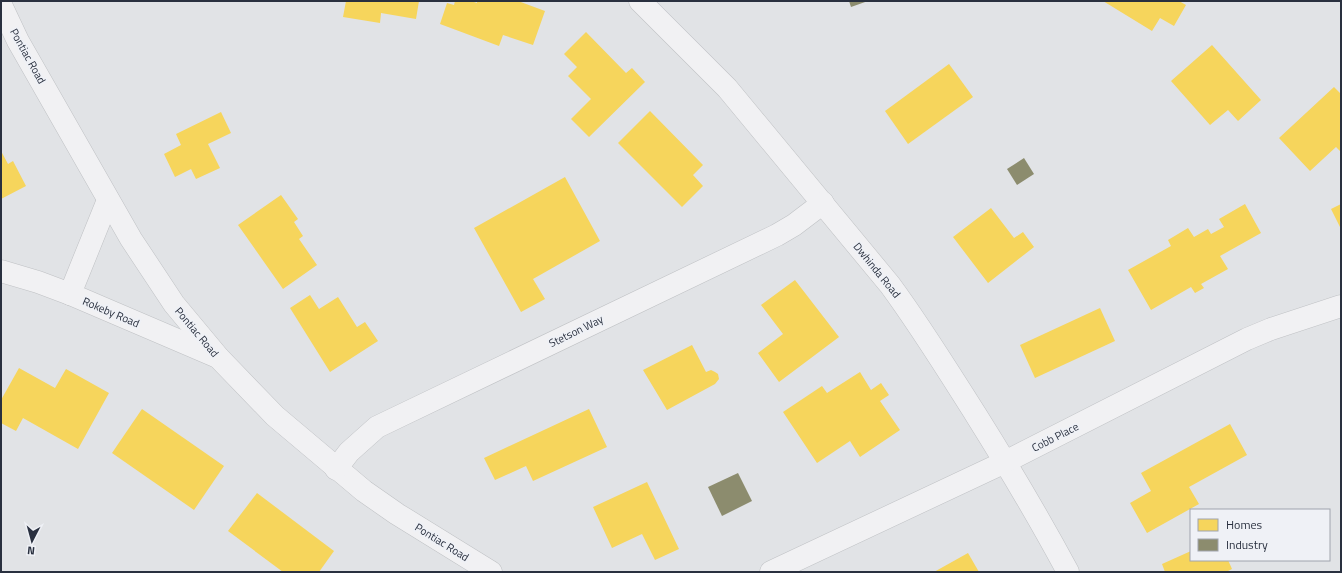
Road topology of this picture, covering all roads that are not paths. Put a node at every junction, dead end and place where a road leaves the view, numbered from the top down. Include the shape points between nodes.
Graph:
1 (640, 1) edge
2 (1, 5) edge
3 (108, 200) junction
4 (823, 203) junction
5 (1, 271) edge
6 (70, 294) junction
7 (1341, 306) edge
8 (219, 358) junction
9 (1005, 462) junction
10 (336, 469) junction
11 (491, 572) edge
12 (771, 572) edge
13 (1068, 572) edge

1 - 4 street, Dwhinda Road via 727,88
2 - 3 street, Pontiac Road via 18,41
3 - 6 street
3 - 8 street, Pontiac Road via 174,304
4 - 9 street, Dwhinda Road via 908,310
4 - 10 street, Stetson Way via 777,235 378,427 349,452
5 - 6 street, Rokeby Road
6 - 8 street, Rokeby Road
7 - 9 street, Cobb Place via 1247,339
8 - 10 street, Pontiac Road via 274,416
9 - 12 street, Cobb Place
9 - 13 street, Dwhinda Road
10 - 11 street, Pontiac Road via 397,514

